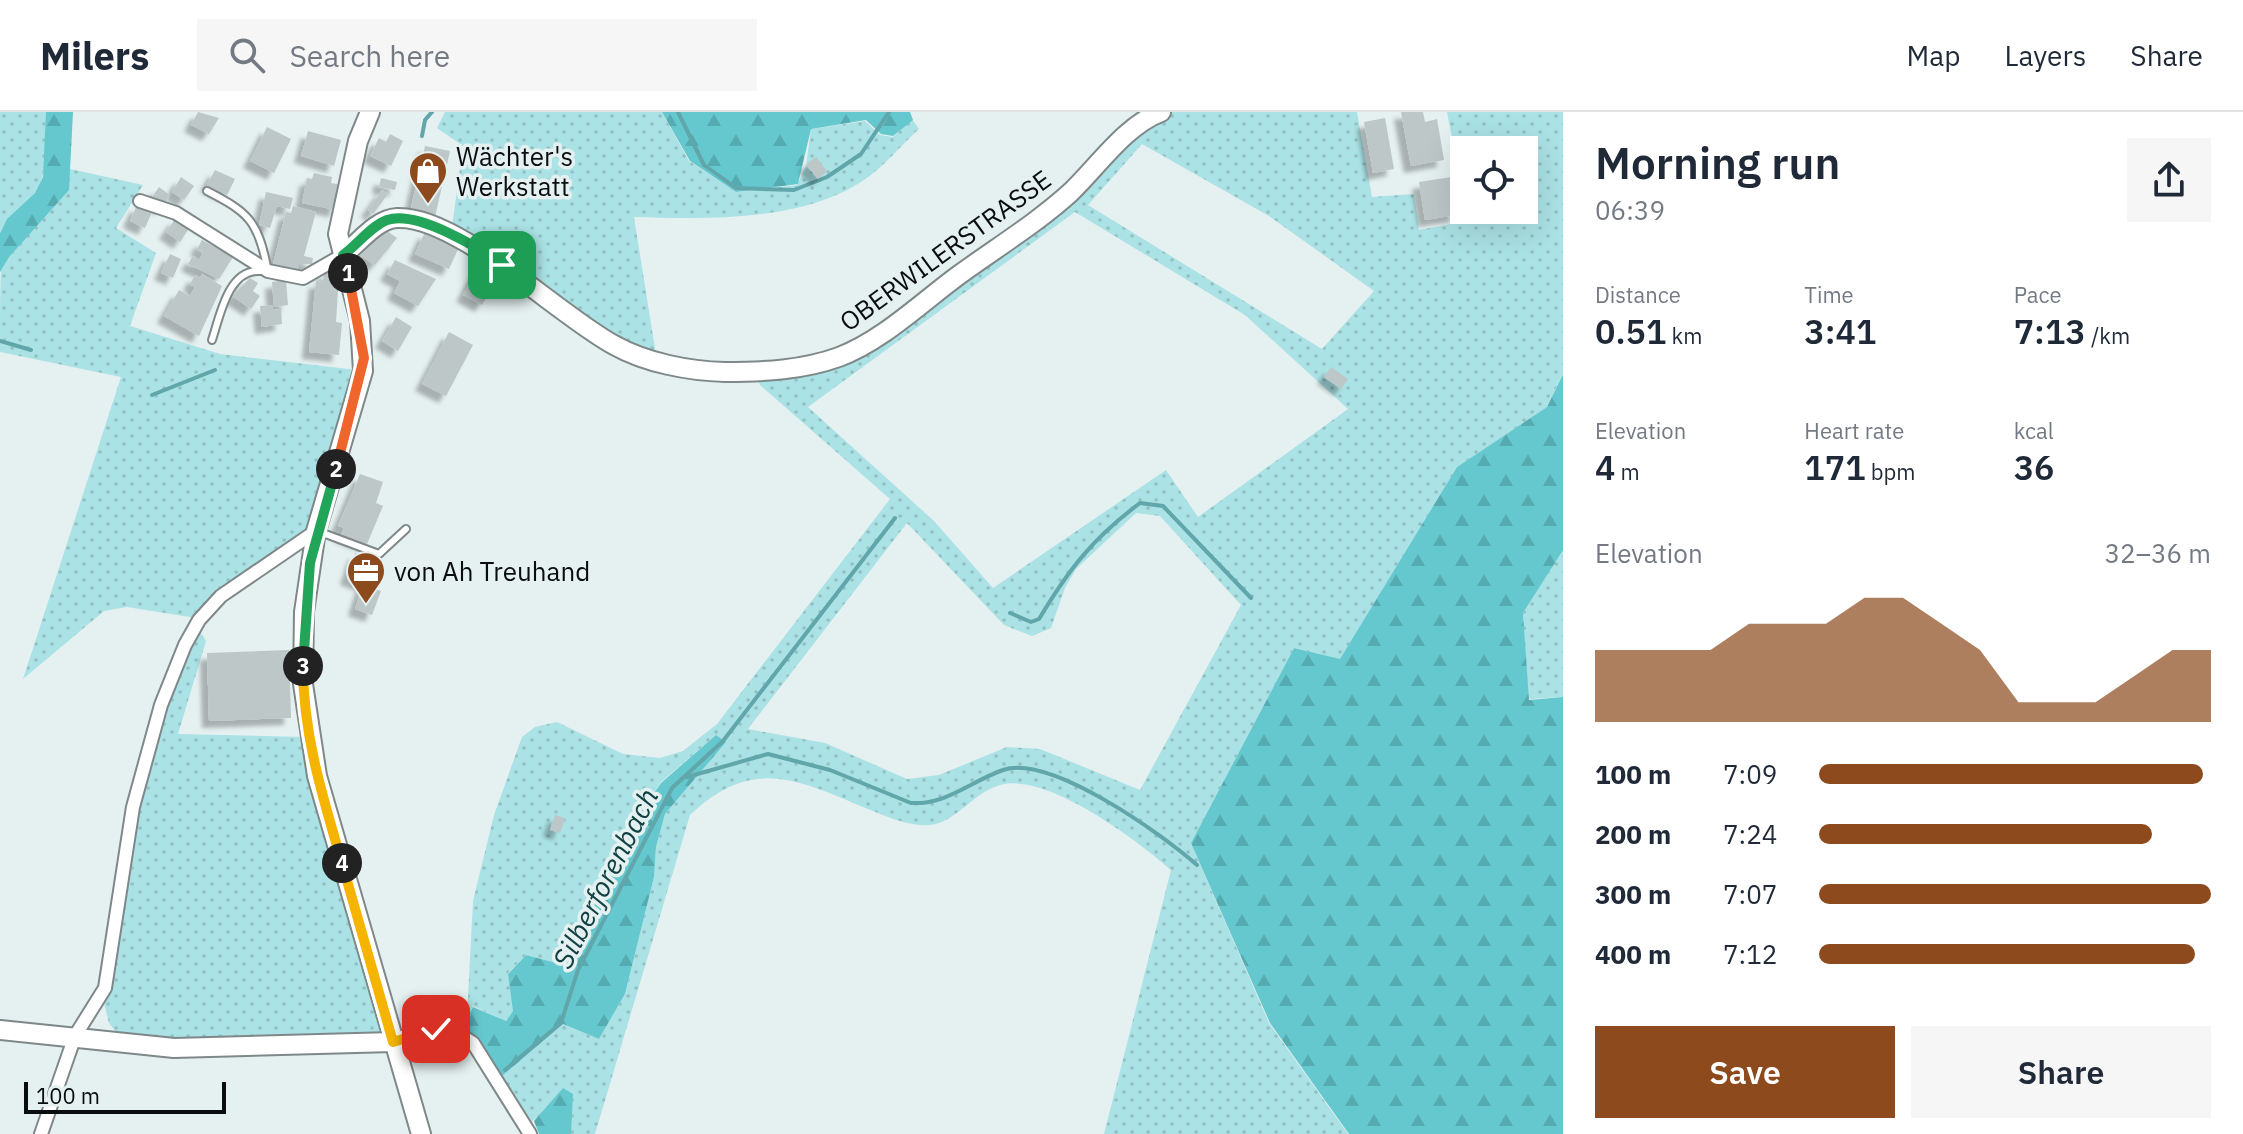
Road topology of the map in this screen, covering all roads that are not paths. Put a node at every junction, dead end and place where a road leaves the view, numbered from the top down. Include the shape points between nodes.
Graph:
1 (370, 112) edge
2 (1161, 112) edge
3 (207, 191) dead end
4 (140, 201) dead end
5 (343, 255) junction
6 (268, 271) junction
7 (212, 340) dead end
8 (406, 529) dead end
9 (316, 531) junction
10 (0, 1030) edge
11 (75, 1036) junction
12 (393, 1042) junction
13 (41, 1134) edge
14 (421, 1134) edge
15 (530, 1134) edge

1 - 5 street via 358,141 338,234
2 - 5 street, OBERWILERSTRASSE via 1139,124 1050,209 890,326 842,356 805,366 712,372 636,355 559,310 475,246 402,218 382,222
3 - 6 lane via 247,214 256,226
4 - 6 street, OBERWILERSTRASSE via 176,213
5 - 6 street, OBERWILERSTRASSE via 303,278
5 - 9 street via 360,321 363,371
6 - 7 lane via 251,270 237,280
8 - 9 lane via 379,554
9 - 11 street via 221,596 185,645 161,705 133,807 105,988
9 - 12 street via 304,612 305,715 317,776
10 - 11 street
11 - 12 street via 174,1048
11 - 13 street
12 - 14 street
12 - 15 street via 436,1029 462,1034 473,1043

